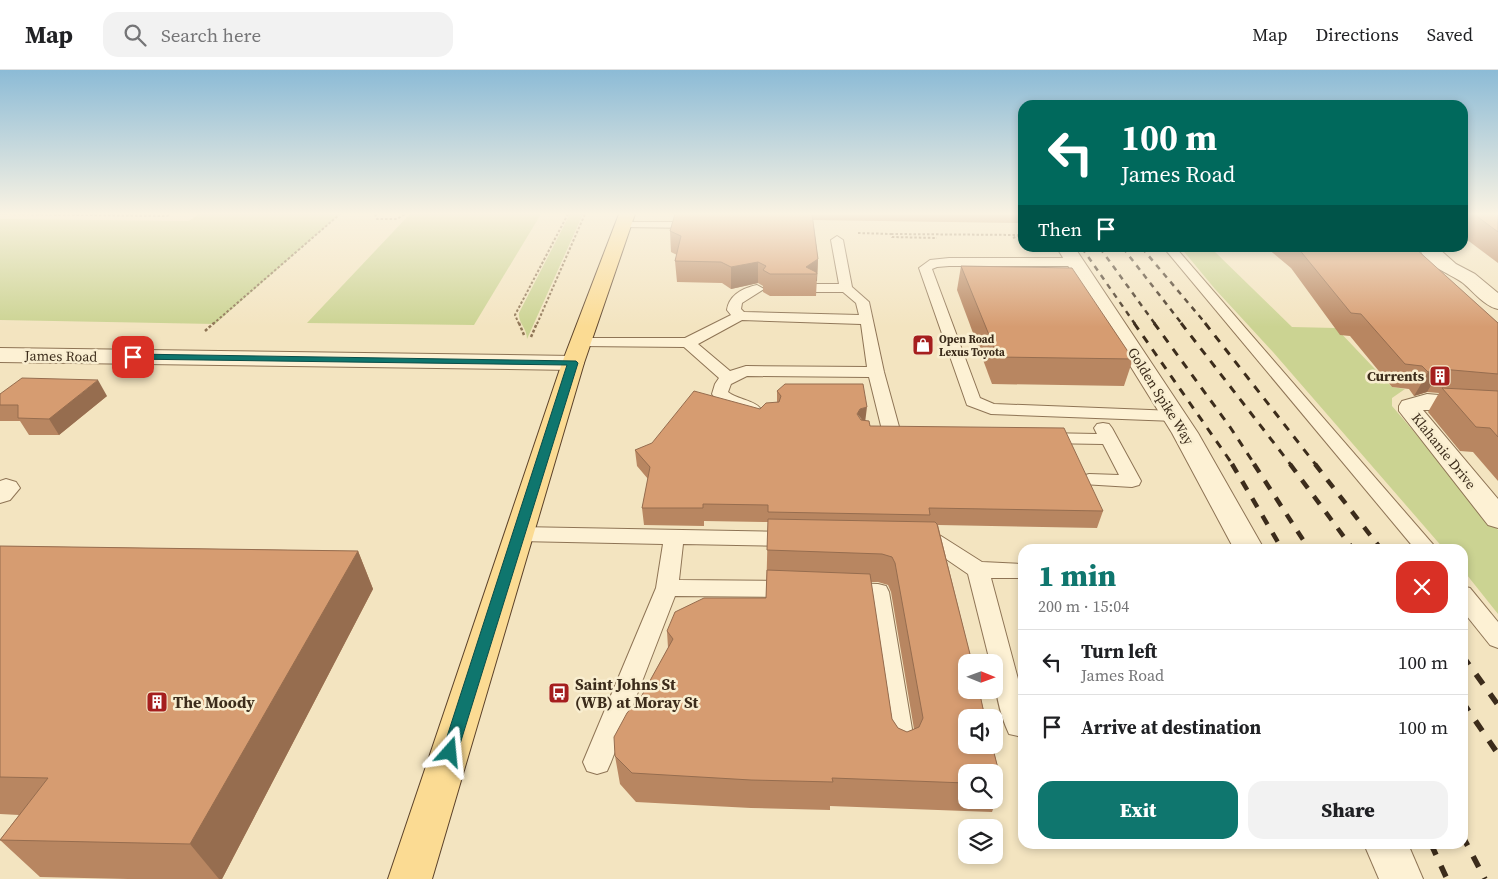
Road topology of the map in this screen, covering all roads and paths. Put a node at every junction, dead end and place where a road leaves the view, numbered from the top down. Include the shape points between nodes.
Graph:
1 (297, 252) edge
2 (548, 252) edge
3 (569, 252) edge
4 (613, 252) edge
5 (840, 252) edge
6 (1173, 252) edge
7 (1430, 252) edge
8 (1445, 252) edge
9 (1071, 255) edge
10 (1468, 278) junction
11 (814, 288) edge
12 (846, 288) junction
13 (757, 289) edge
14 (1495, 298) edge
15 (740, 316) junction
16 (867, 320) junction
17 (215, 324) dead end
18 (524, 336) dead end
19 (530, 340) dead end
20 (688, 343) junction
21 (577, 353) junction
22 (0, 355) edge
23 (876, 372) junction
24 (728, 377) junction
25 (1498, 407) edge
26 (770, 413) edge
27 (1096, 413) junction
28 (1175, 416) junction
29 (911, 434) edge
30 (1030, 437) edge
31 (1109, 440) junction
32 (1088, 480) edge
33 (1498, 518) edge
34 (519, 534) junction
35 (674, 537) junction
36 (814, 539) edge
37 (904, 540) edge
38 (1247, 544) edge
39 (1423, 544) edge
40 (978, 570) junction
41 (1018, 571) edge
42 (667, 588) junction
43 (1468, 602) edge
44 (1498, 639) edge
45 (1018, 726) edge
46 (902, 747) edge
47 (597, 762) dead end
48 (1388, 849) edge
49 (410, 879) edge
50 (1401, 879) edge

1 - 17 path
2 - 18 path via 515,315
3 - 19 path
4 - 21 main road
5 - 12 lane
6 - 39 lane
7 - 10 street
8 - 10 street via 1470,270
9 - 27 lane via 934,262 925,268 973,402 991,409
9 - 28 street, Golden Spike Way
10 - 14 street
11 - 12 lane
12 - 16 lane via 862,302
13 - 15 lane via 736,302 734,310
15 - 16 lane
15 - 20 lane
16 - 23 lane
20 - 21 lane
20 - 24 lane
21 - 22 street, James Road
21 - 34 main road
23 - 24 lane via 746,370
23 - 29 lane via 883,433
24 - 26 lane via 720,386 720,394 731,402
25 - 33 street, Klahanie Drive via 1427,402 1411,406 1411,411
27 - 28 lane
27 - 31 lane
28 - 38 street, Golden Spike Way via 1223,496
30 - 31 lane
31 - 32 lane via 1132,481
34 - 35 lane
34 - 49 main road
35 - 36 lane
35 - 42 lane
37 - 40 lane via 934,541
40 - 41 lane
40 - 45 lane
42 - 46 lane via 878,592
42 - 47 lane
43 - 44 lane
48 - 50 street

